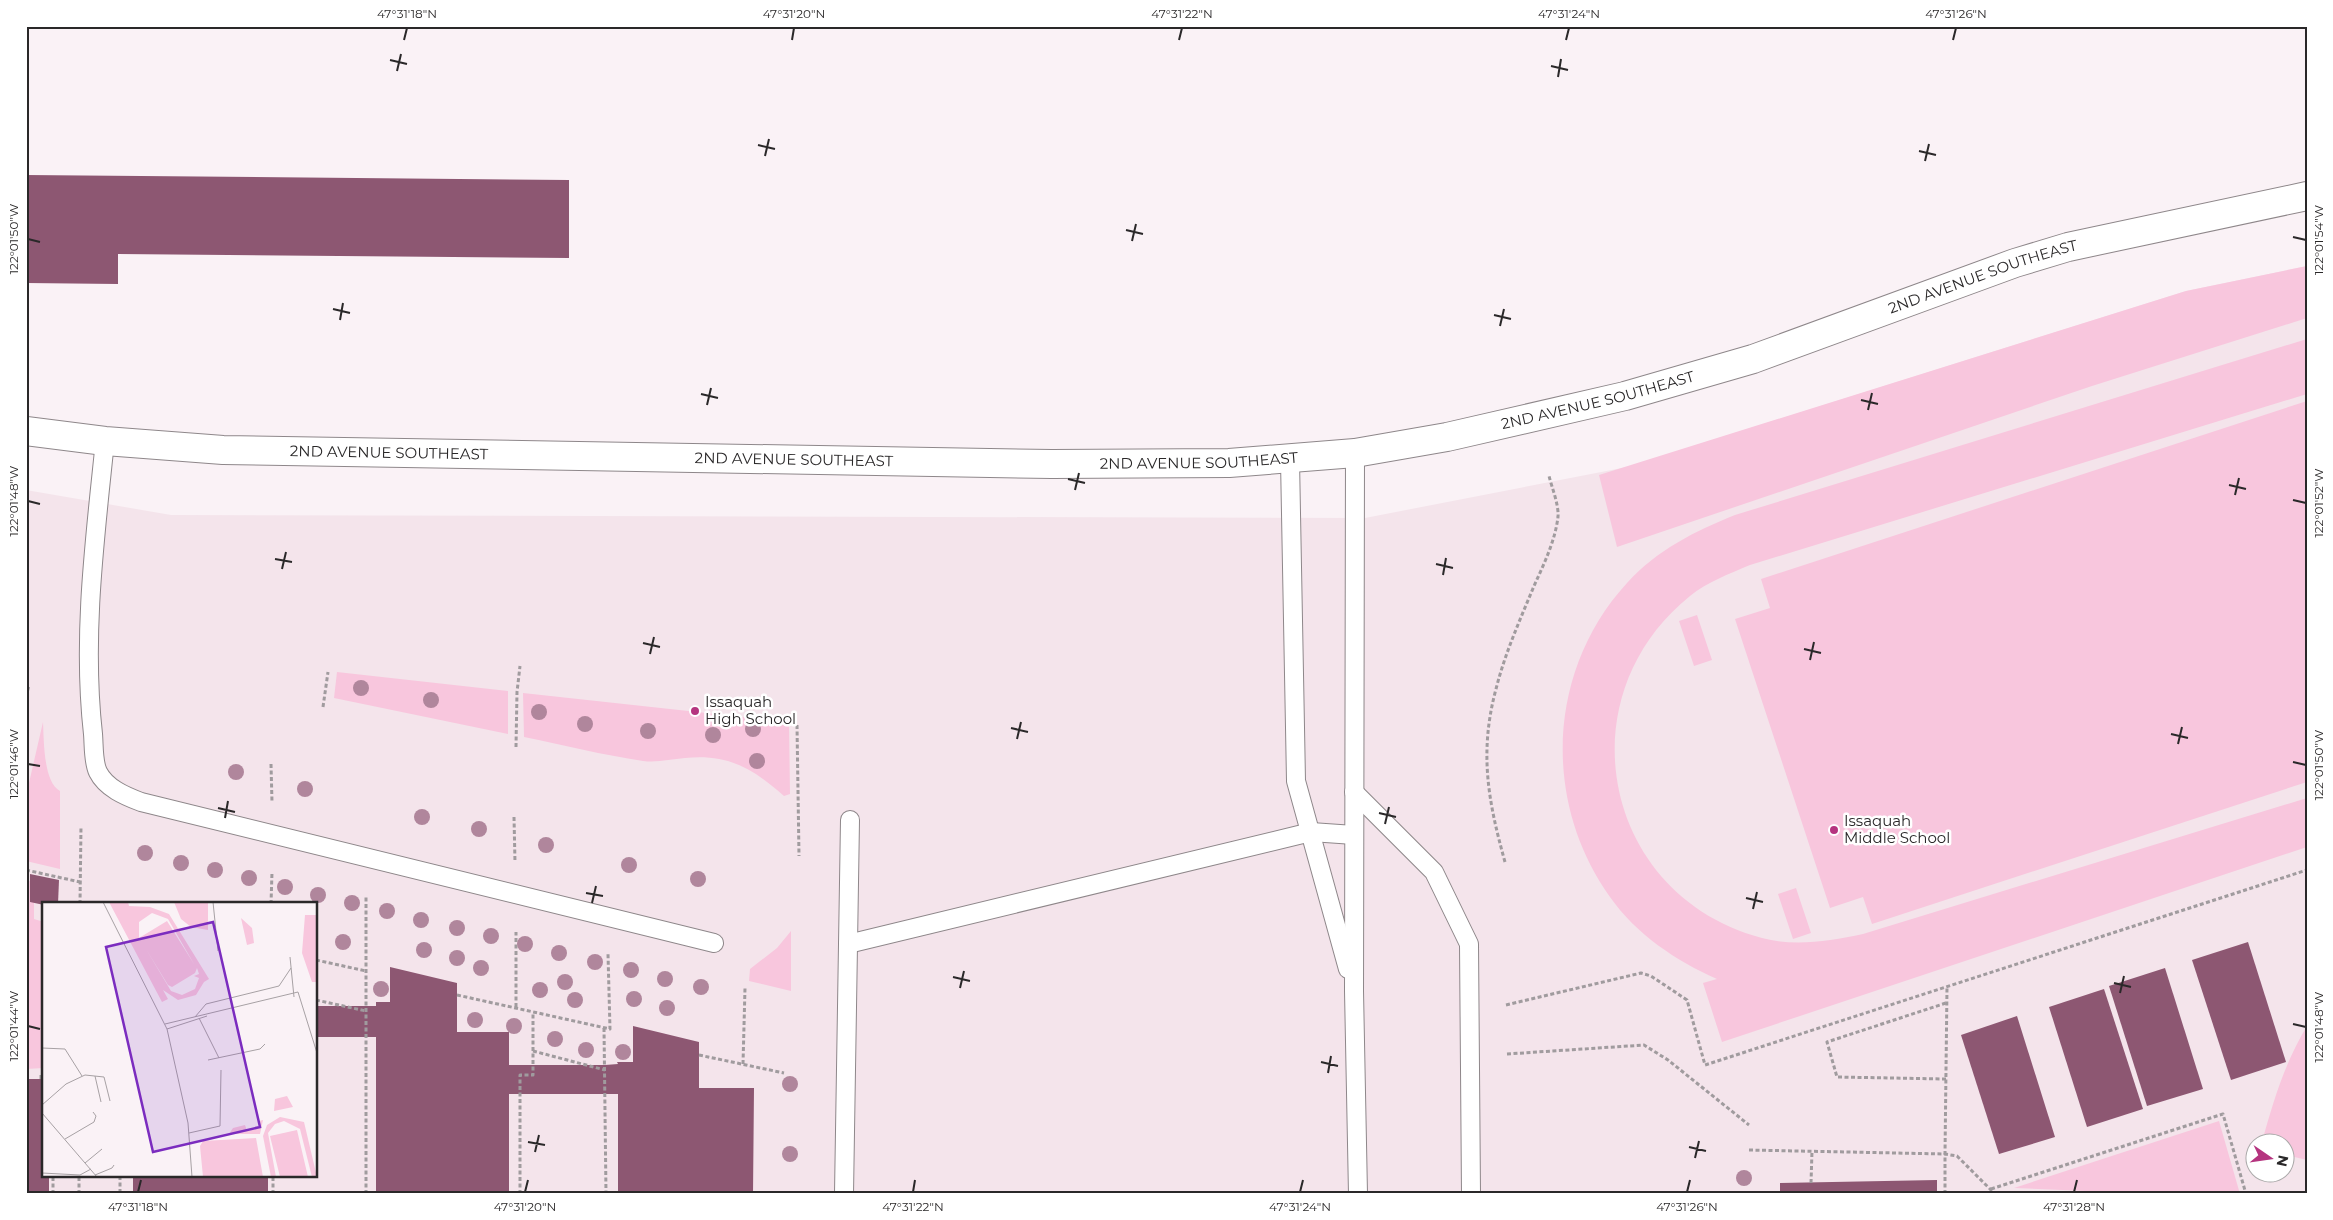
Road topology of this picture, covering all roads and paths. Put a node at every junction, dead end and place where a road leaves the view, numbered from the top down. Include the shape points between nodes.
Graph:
1 (2307, 196) edge
2 (26, 431) edge
3 (105, 441) junction
4 (1356, 453) junction
5 (1290, 460) junction
6 (1549, 476) dead end
7 (520, 666) dead end
8 (328, 672) dead end
9 (29, 685) dead end
10 (26, 696) edge
11 (323, 707) dead end
12 (797, 725) dead end
13 (516, 747) dead end
14 (271, 764) dead end
15 (1354, 792) junction
16 (272, 803) dead end
17 (514, 817) dead end
18 (850, 820) dead end
19 (81, 826) dead end
20 (1311, 832) junction
21 (1354, 835) junction
22 (800, 856) dead end
23 (515, 862) dead end
24 (1505, 862) dead end
25 (26, 870) edge
26 (2307, 870) edge
27 (272, 872) dead end
28 (80, 882) junction
29 (366, 895) dead end
30 (80, 902) edge
31 (271, 902) edge
32 (516, 932) dead end
33 (714, 943) dead end
34 (848, 944) junction
35 (608, 954) dead end
36 (318, 960) edge
37 (366, 972) junction
38 (1947, 987) junction
39 (745, 988) dead end
40 (1354, 991) junction
41 (456, 995) dead end
42 (318, 1000) edge
43 (1946, 1003) junction
44 (1506, 1005) dead end
45 (516, 1007) junction
46 (366, 1011) junction
47 (533, 1012) junction
48 (604, 1028) junction
49 (533, 1051) junction
50 (1507, 1054) dead end
51 (699, 1055) dead end
52 (742, 1064) junction
53 (605, 1070) junction
54 (784, 1073) dead end
55 (42, 1074) edge
56 (41, 1079) dead end
57 (1946, 1079) junction
58 (1749, 1125) dead end
59 (1749, 1150) dead end
60 (1812, 1151) junction
61 (1945, 1154) junction
62 (53, 1178) edge
63 (79, 1178) edge
64 (120, 1178) edge
65 (272, 1178) edge
66 (1811, 1183) dead end
67 (1991, 1189) junction
68 (53, 1194) edge
69 (79, 1194) edge
70 (120, 1194) edge
71 (272, 1194) edge
72 (366, 1194) edge
73 (520, 1194) edge
74 (606, 1194) edge
75 (844, 1194) edge
76 (1358, 1194) edge
77 (1471, 1194) edge
78 (1945, 1194) edge
79 (1995, 1194) edge
80 (2246, 1194) edge

1 - 4 street, 2ND AVENUE SOUTHEAST via 2068,247 2015,263 1761,356 1625,396 1447,437
2 - 3 street, 2ND AVENUE SOUTHEAST
3 - 5 street, 2ND AVENUE SOUTHEAST via 223,450 826,461 1229,463
3 - 33 lane via 90,604 89,696 98,772 111,787 141,802 272,836
4 - 5 street, 2ND AVENUE SOUTHEAST
4 - 15 lane
5 - 20 lane via 1296,782
6 - 24 path via 1558,516 1551,546 1504,660 1495,691 1486,760 1488,794
7 - 13 path
8 - 11 path
9 - 10 path
12 - 22 path
14 - 16 path
15 - 21 lane
15 - 77 lane via 1434,872 1469,944
17 - 23 path
18 - 34 lane
19 - 28 path
20 - 21 lane
20 - 34 lane
20 - 40 lane
21 - 40 lane
25 - 28 path
26 - 38 path
27 - 31 path
28 - 30 path
29 - 37 path
32 - 45 path
34 - 75 lane
35 - 48 path via 610,1029
36 - 37 path
37 - 46 path
38 - 43 path
38 - 44 path via 1706,1065 1686,1000 1652,976 1641,974
39 - 52 path
40 - 76 lane
41 - 45 path
42 - 46 path
43 - 57 path
43 - 57 path via 1827,1042 1837,1077
45 - 47 path
46 - 72 path
47 - 48 path
47 - 49 path
48 - 53 path
49 - 53 path
49 - 73 path via 533,1075 520,1075
50 - 58 path via 1644,1045 1668,1060
51 - 52 path
52 - 54 path
53 - 74 path
55 - 56 path
57 - 61 path
59 - 60 path
60 - 61 path
60 - 66 path
61 - 67 path via 1957,1156
61 - 78 path
62 - 68 path
63 - 69 path
64 - 70 path
65 - 71 path
67 - 79 path
67 - 80 path via 2223,1114

